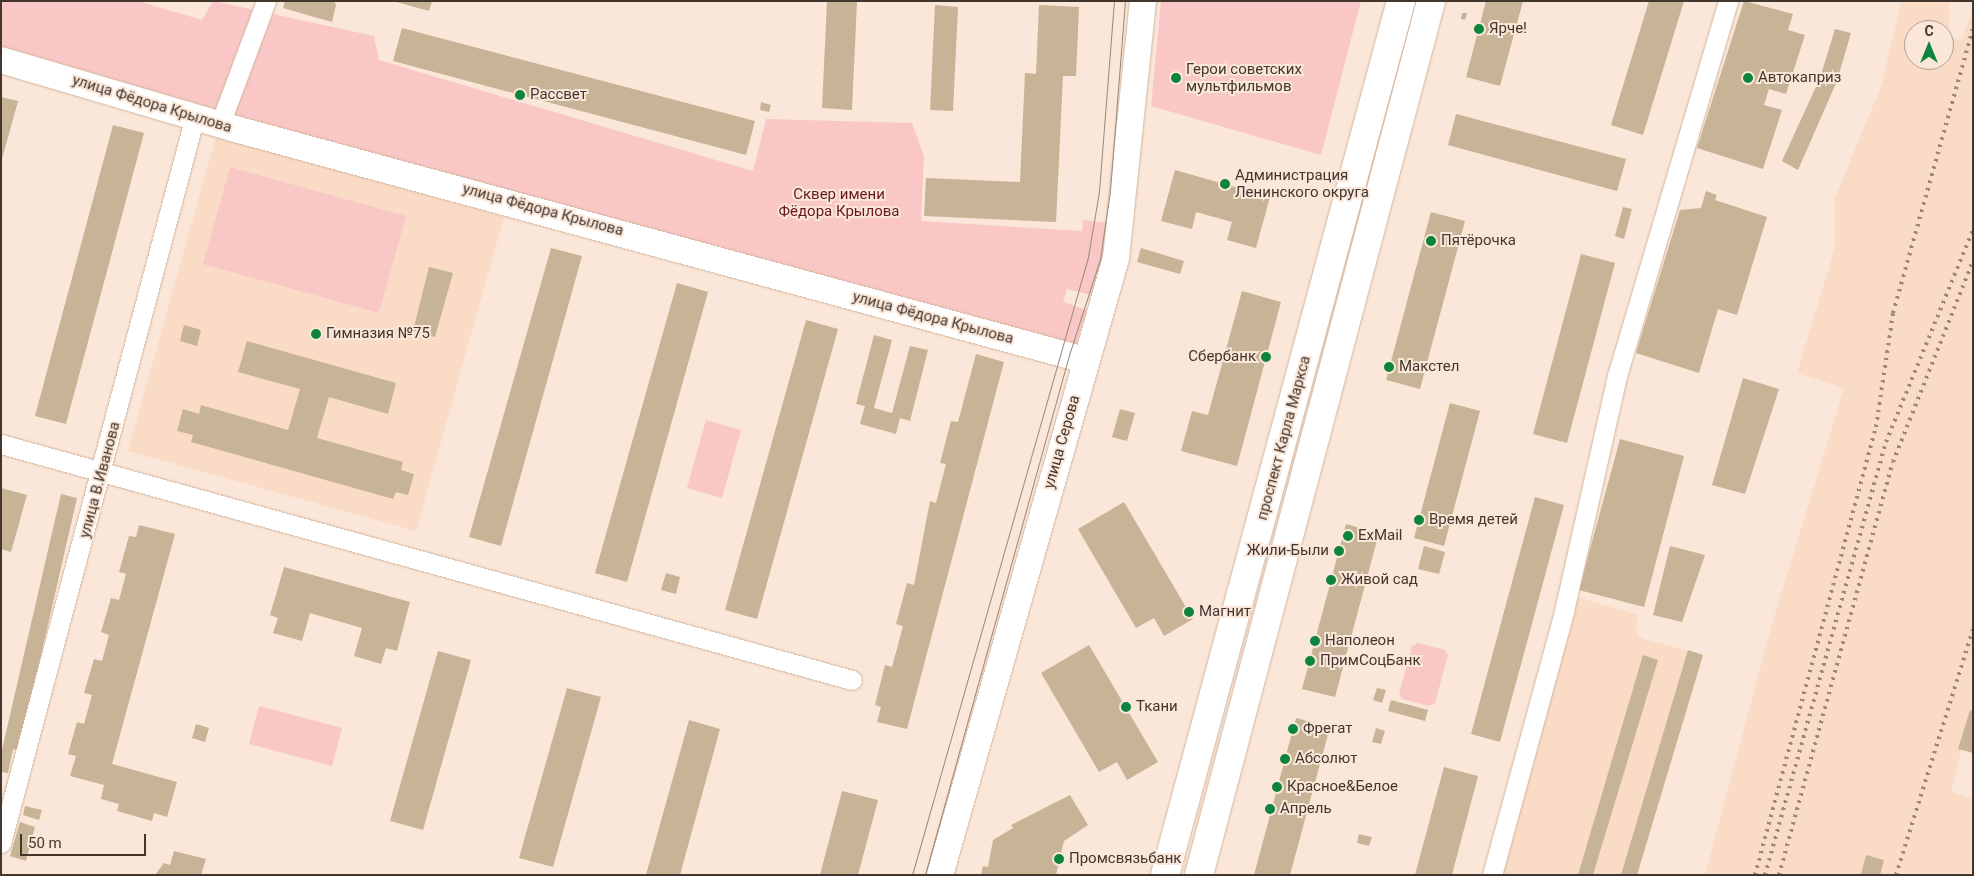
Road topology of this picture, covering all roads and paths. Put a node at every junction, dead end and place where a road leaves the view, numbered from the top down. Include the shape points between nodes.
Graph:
1 (266, 1) edge
2 (1143, 1) edge
3 (1401, 1) edge
4 (1431, 1) edge
5 (1728, 1) edge
6 (1, 60) edge
7 (208, 120) junction
8 (1320, 304) junction
9 (1348, 311) junction
10 (1085, 360) junction
11 (1, 444) edge
12 (103, 472) junction
13 (852, 680) dead end
14 (1, 843) edge
15 (940, 875) edge
16 (1165, 875) edge
17 (1199, 875) edge
18 (1492, 875) edge

1 - 7 street, улица В.Иванова
2 - 10 street, улица Серова via 1122,232
3 - 8 main road, проспект Карла Маркса
4 - 9 main road, проспект Карла Маркса
5 - 18 street via 1617,376 1564,611
6 - 7 street, улица Фёдора Крылова
7 - 10 street, улица Фёдора Крылова
7 - 12 street, улица В.Иванова
8 - 9 main road
8 - 16 main road, проспект Карла Маркса
9 - 17 main road, проспект Карла Маркса
10 - 15 street, улица Серова
11 - 12 street
12 - 13 street
12 - 14 street, улица В.Иванова

